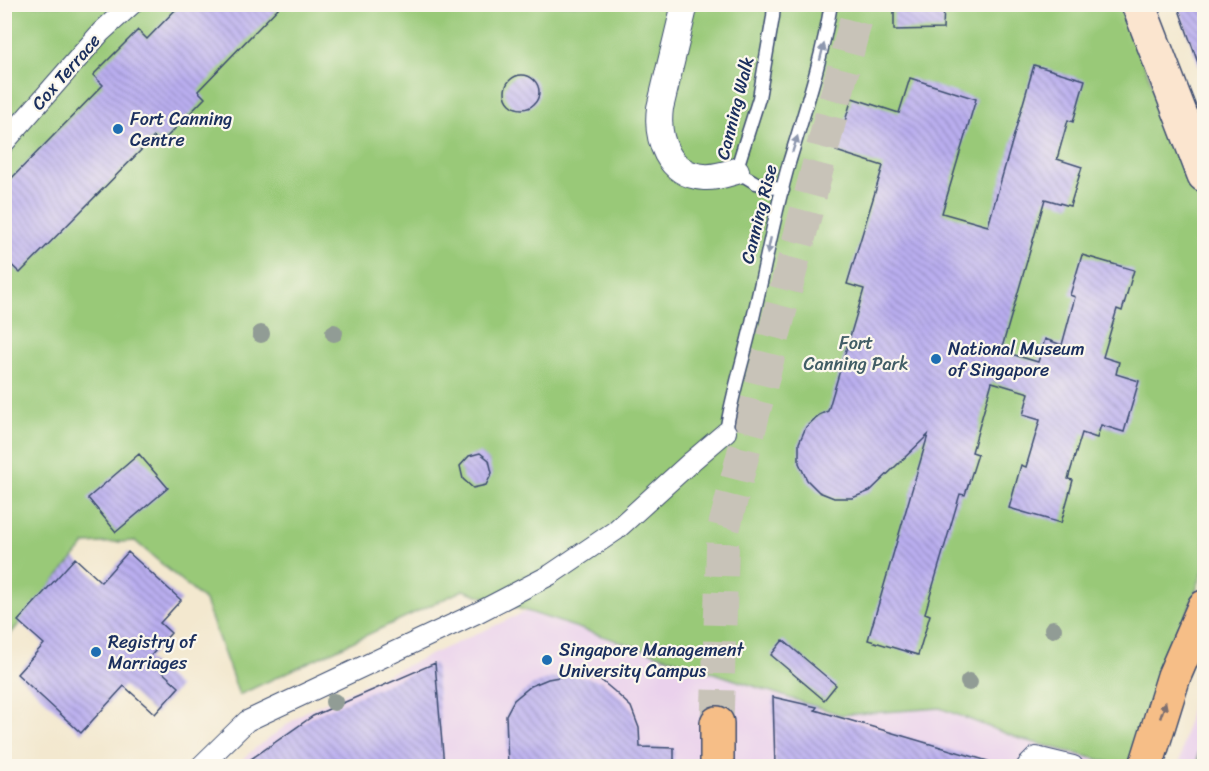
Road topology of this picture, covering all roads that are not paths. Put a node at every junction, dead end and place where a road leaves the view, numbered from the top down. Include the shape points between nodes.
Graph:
1 (132, 4) edge
2 (685, 4) edge
3 (774, 4) edge
4 (831, 4) edge
5 (1138, 4) edge
6 (4, 143) edge
7 (1198, 151) edge
8 (736, 171) junction
9 (1204, 175) edge
10 (783, 190) junction
11 (726, 432) joint
12 (1204, 607) edge
13 (717, 723) tunnel mouth
14 (201, 766) edge
15 (717, 766) edge
16 (1027, 766) edge
17 (1073, 766) edge
18 (1146, 766) edge

1 - 6 street, Cox Terrace via 101,32
2 - 8 street via 660,108 661,140 674,167 688,174 704,177
3 - 8 lane, Canning Walk via 759,98
10 -> 4 lane, Canning Rise via 810,100
5 - 7 main road
7 - 9 main road
8 - 10 lane, Canning Walk via 756,183
10 -> 11 lane, Canning Rise
11 - 14 street via 615,531 550,575 248,721
18 -> 12 main road via 1174,676
13 - 15 main road
16 - 17 street via 1036,757

